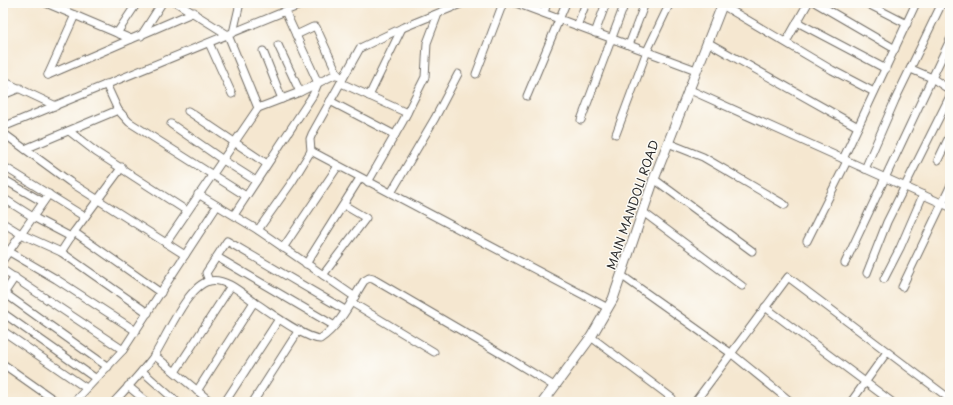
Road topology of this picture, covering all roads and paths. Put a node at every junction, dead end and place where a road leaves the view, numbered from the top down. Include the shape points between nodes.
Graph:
1 (46, 3) edge
2 (137, 3) edge
3 (162, 3) edge
4 (177, 3) edge
5 (240, 3) edge
6 (305, 3) edge
7 (463, 3) edge
8 (503, 3) edge
9 (516, 3) edge
10 (547, 3) edge
11 (566, 3) edge
12 (586, 3) edge
13 (606, 3) edge
14 (625, 3) edge
15 (645, 3) edge
16 (670, 3) edge
17 (808, 3) edge
18 (816, 3) edge
19 (866, 3) edge
20 (942, 3) edge
21 (723, 4) edge
22 (914, 4) edge
23 (526, 5) edge
24 (286, 11) junction
25 (194, 12) junction
26 (544, 13) junction
27 (438, 14) junction
28 (75, 15) junction
29 (560, 19) junction
30 (797, 22) junction
31 (906, 24) junction
32 (577, 26) junction
33 (402, 28) junction
34 (117, 33) junction
35 (595, 33) junction
36 (230, 34) junction
37 (296, 35) junction
38 (141, 36) junction
39 (131, 39) junction
40 (611, 39) junction
41 (950, 40) edge
42 (707, 42) junction
43 (786, 42) junction
44 (208, 43) junction
45 (278, 45) dead end
46 (629, 45) junction
47 (896, 49) junction
48 (263, 51) dead end
49 (647, 51) junction
50 (911, 68) junction
51 (886, 69) junction
52 (696, 70) junction
53 (458, 74) dead end
54 (476, 74) dead end
55 (932, 78) junction
56 (341, 79) junction
57 (3, 81) edge
58 (318, 83) junction
59 (106, 84) junction
60 (20, 88) junction
61 (688, 89) junction
62 (950, 90) edge
63 (300, 92) junction
64 (874, 92) junction
65 (232, 94) dead end
66 (3, 95) edge
67 (369, 96) junction
68 (527, 96) dead end
69 (950, 96) edge
70 (282, 99) junction
71 (330, 101) junction
72 (56, 106) junction
73 (258, 108) junction
74 (118, 110) junction
75 (188, 111) dead end
76 (407, 113) junction
77 (581, 120) dead end
78 (171, 124) dead end
79 (858, 127) junction
80 (3, 128) edge
81 (69, 131) junction
82 (3, 133) edge
83 (616, 134) dead end
84 (395, 135) junction
85 (950, 135) edge
86 (668, 143) junction
87 (234, 144) junction
88 (25, 149) junction
89 (311, 151) junction
90 (223, 160) junction
91 (845, 160) junction
92 (938, 160) dead end
93 (267, 164) junction
94 (3, 166) edge
95 (338, 166) junction
96 (122, 167) junction
97 (865, 169) junction
98 (212, 175) junction
99 (886, 177) junction
100 (360, 178) junction
101 (3, 179) edge
102 (654, 179) junction
103 (256, 181) junction
104 (368, 182) junction
105 (905, 187) junction
106 (950, 187) edge
107 (49, 194) junction
108 (198, 194) junction
109 (391, 194) junction
110 (923, 195) junction
111 (246, 196) junction
112 (3, 198) edge
113 (98, 200) junction
114 (43, 202) junction
115 (344, 204) junction
116 (785, 204) dead end
117 (942, 204) junction
118 (218, 206) junction
119 (950, 207) edge
120 (187, 211) junction
121 (643, 212) junction
122 (234, 215) junction
123 (33, 217) junction
124 (85, 217) junction
125 (3, 223) edge
126 (258, 230) junction
127 (21, 234) junction
128 (72, 235) junction
129 (807, 242) dead end
130 (166, 243) junction
131 (283, 248) junction
132 (6, 250) edge
133 (752, 251) dead end
134 (61, 252) junction
135 (185, 255) junction
136 (216, 257) junction
137 (3, 260) edge
138 (845, 262) dead end
139 (306, 264) junction
140 (3, 270) edge
141 (867, 273) dead end
142 (323, 275) junction
143 (621, 275) junction
144 (15, 277) junction
145 (884, 279) dead end
146 (209, 281) junction
147 (231, 286) junction
148 (742, 286) dead end
149 (902, 287) dead end
150 (161, 293) junction
151 (3, 294) edge
152 (353, 300) junction
153 (254, 302) junction
154 (765, 307) junction
155 (608, 308) junction
156 (345, 310) junction
157 (3, 313) edge
158 (148, 313) junction
159 (279, 319) junction
160 (333, 325) junction
161 (299, 330) junction
162 (3, 331) edge
163 (136, 331) junction
164 (591, 337) junction
165 (123, 350) junction
166 (434, 352) dead end
167 (887, 352) junction
168 (732, 354) junction
169 (154, 355) junction
170 (3, 364) edge
171 (108, 366) junction
172 (142, 371) junction
173 (175, 372) junction
174 (95, 378) junction
175 (866, 382) junction
176 (128, 386) junction
177 (554, 386) junction
178 (86, 388) junction
179 (197, 391) junction
180 (672, 398) dead end
181 (950, 399) edge
182 (58, 402) edge
183 (74, 402) edge
184 (114, 402) edge
185 (146, 402) edge
186 (177, 402) edge
187 (211, 402) edge
188 (224, 402) edge
189 (253, 402) edge
190 (543, 402) edge
191 (695, 402) edge
192 (791, 402) edge
193 (851, 402) edge
194 (892, 402) edge

1 - 28 street
2 - 34 street
3 - 38 street
4 - 25 street
5 - 36 street
6 - 24 street
7 - 27 street
8 - 54 street
9 - 23 street
10 - 26 street
11 - 29 street
12 - 32 street
13 - 35 street
14 - 40 street
15 - 46 street
16 - 49 street
17 - 30 street
18 - 47 street
19 - 31 street
20 - 50 street
21 - 42 street, MAIN MANDOLI ROAD
21 - 43 street
22 - 31 street
23 - 26 street
24 - 36 street
24 - 37 street
25 - 36 street
25 - 38 street
26 - 29 street
27 - 33 street
27 - 76 street via 427,43 425,77
28 - 34 street
28 - 39 street via 48,75
29 - 32 street
29 - 68 street
30 - 43 street
30 - 51 street
31 - 47 street
32 - 35 street
33 - 56 street via 360,48
33 - 67 street
34 - 39 street
35 - 40 street
36 - 44 street
36 - 73 street
37 - 56 street via 316,27
37 - 58 street
38 - 39 street
40 - 46 street
40 - 77 street
41 - 55 street
42 - 52 street, MAIN MANDOLI ROAD
42 - 79 street
43 - 64 street
44 - 59 street
44 - 65 street
45 - 63 street
46 - 49 street
47 - 51 street
48 - 70 street
49 - 52 street
49 - 83 street
50 - 55 street
50 - 97 street
51 - 64 street
52 - 61 street, MAIN MANDOLI ROAD
53 - 109 street
55 - 62 street
55 - 99 street
56 - 58 street
56 - 67 street
56 - 71 street
57 - 60 street
58 - 63 street
58 - 93 street via 313,95
59 - 72 street
59 - 74 street
60 - 66 street
60 - 72 street
61 - 86 street, MAIN MANDOLI ROAD
61 - 91 street
63 - 70 street
64 - 79 street
67 - 76 street
69 - 105 street
70 - 73 street
71 - 84 street
71 - 89 street via 310,139
72 - 80 street
73 - 87 street
74 - 81 street
74 - 98 street via 129,122
75 - 87 street
76 - 84 street
78 - 90 street
79 - 91 street
81 - 88 street
81 - 96 street via 96,152
82 - 88 street
84 - 104 street
85 - 92 street
86 - 102 street, MAIN MANDOLI ROAD
86 - 116 street via 703,157
87 - 90 street
87 - 93 street
88 - 113 street
89 - 95 street
89 - 126 street
90 - 98 street
90 - 103 street
91 - 97 street
91 - 129 street
93 - 103 street
94 - 107 street
95 - 100 street
95 - 131 street
96 - 113 street
96 - 120 street
97 - 99 street
98 - 108 street
98 - 111 street
99 - 105 street
99 - 138 street
100 - 104 street
100 - 115 street
101 - 114 street
102 - 121 street, MAIN MANDOLI ROAD
102 - 133 street
103 - 111 street
104 - 109 street
105 - 110 street
105 - 141 street via 887,222
106 - 117 street
107 - 114 street
107 - 124 street
108 - 118 street
108 - 120 street
109 - 155 street
110 - 117 street
110 - 145 street
111 - 122 street
112 - 123 street
113 - 124 street
113 - 130 street
114 - 123 street
115 - 139 street
115 - 142 street via 366,218
117 - 119 street
117 - 149 street
118 - 122 street
118 - 135 street
120 - 130 street
121 - 143 street, MAIN MANDOLI ROAD
121 - 148 street
122 - 126 street
123 - 127 street
123 - 128 street
124 - 128 street
125 - 127 street
126 - 131 street
127 - 132 street
127 - 134 street
128 - 134 street
128 - 150 street
130 - 135 street
131 - 139 street
132 - 137 street
132 - 163 street
134 - 158 street
135 - 150 street
136 - 146 street via 206,273
136 - 156 street via 226,242
136 - 160 street
139 - 142 street
140 - 144 street
142 - 152 street
143 - 155 street, MAIN MANDOLI ROAD
143 - 168 street
144 - 151 street
144 - 165 street
146 - 147 street
146 - 169 street via 198,288 186,302
147 - 153 street
147 - 173 street
150 - 158 street
151 - 171 street
152 - 156 street
152 - 166 street
152 - 177 street via 364,281 373,279
153 - 159 street
153 - 179 street
154 - 167 street via 788,277
154 - 168 street
154 - 175 street
155 - 164 street, MAIN MANDOLI ROAD
156 - 160 street
157 - 174 street
158 - 163 street
159 - 161 street
159 - 188 street
160 - 161 street via 320,339
161 - 189 street
162 - 178 street
163 - 165 street
164 - 177 street, MAIN MANDOLI ROAD
164 - 180 street
165 - 171 street
167 - 175 street
167 - 181 street
168 - 191 street
168 - 192 street
169 - 172 street
169 - 173 street
170 - 182 street
171 - 174 street
172 - 176 street
172 - 186 street
173 - 179 street
174 - 178 street
175 - 193 street
175 - 194 street
176 - 184 street
176 - 185 street
177 - 190 street, MAIN MANDOLI ROAD
178 - 183 street
179 - 187 street

